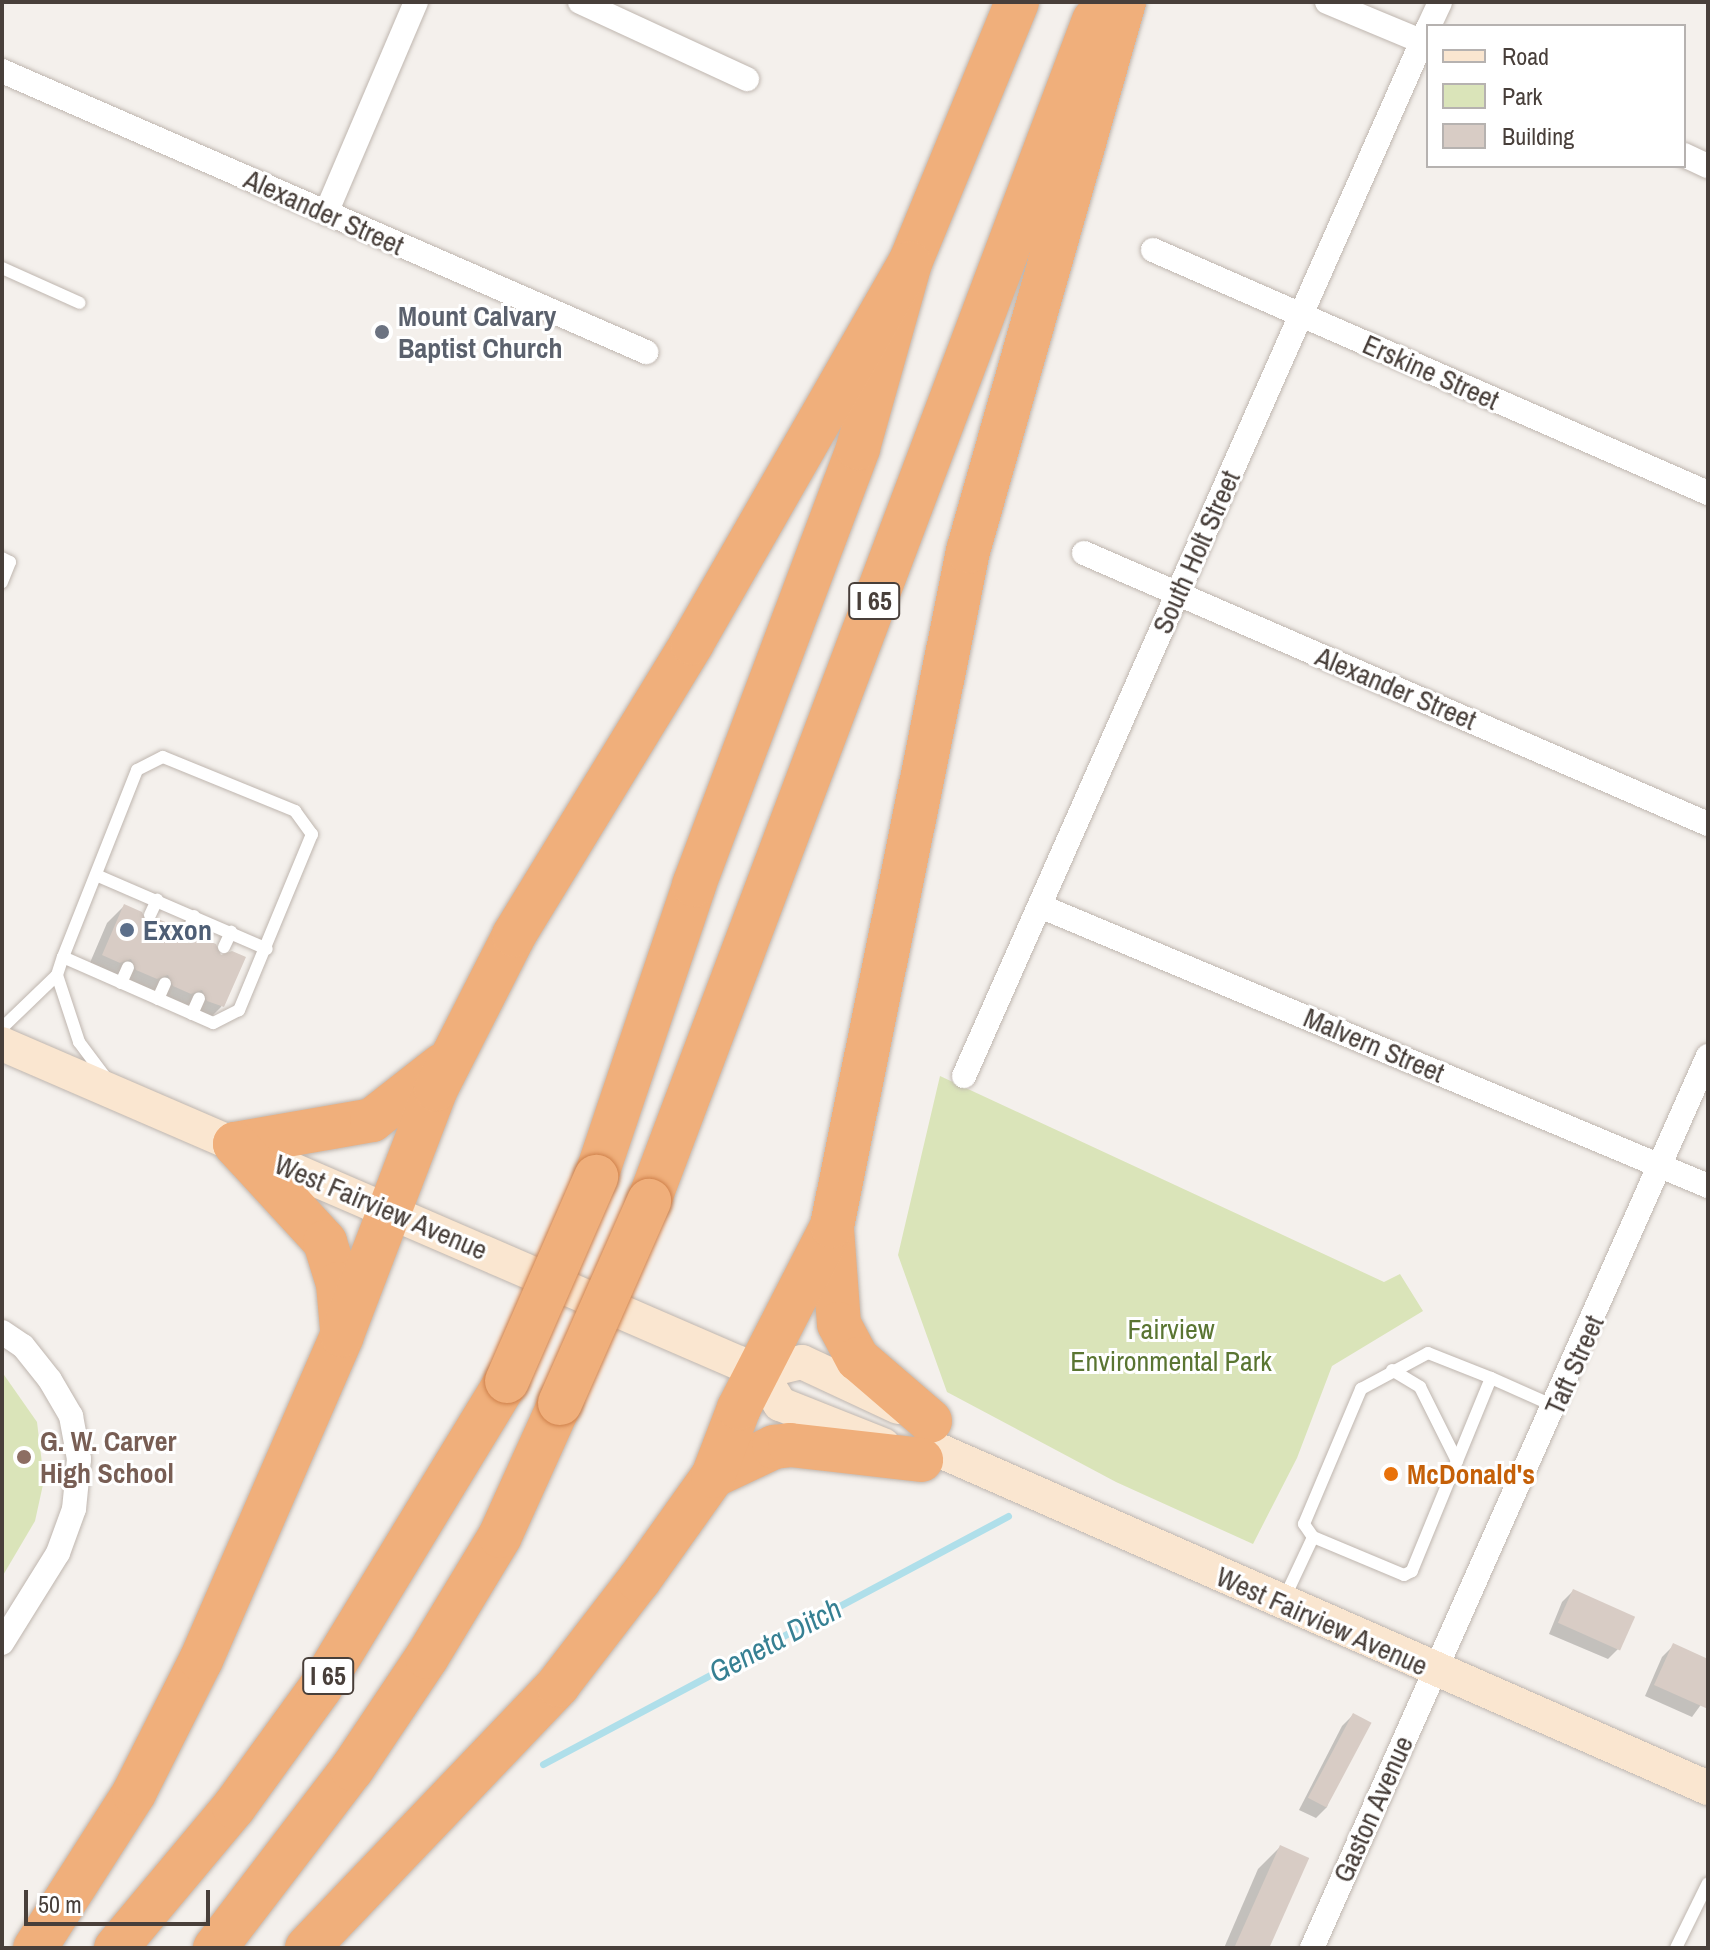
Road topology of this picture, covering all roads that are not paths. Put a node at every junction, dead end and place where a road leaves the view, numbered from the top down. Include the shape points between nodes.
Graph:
1 (416, 2) edge
2 (580, 2) edge
3 (1017, 2) edge
4 (1101, 2) edge
5 (1124, 2) edge
6 (1327, 2) edge
7 (1440, 2) edge
8 (1431, 24) edge
9 (1426, 35) edge
10 (1426, 37) edge
11 (2, 71) edge
12 (747, 79) dead end
13 (1686, 156) edge
14 (1708, 166) edge
15 (326, 213) junction
16 (1153, 250) dead end
17 (910, 263) junction
18 (2, 268) edge
19 (80, 303) dead end
20 (1301, 316) junction
21 (646, 352) dead end
22 (1708, 493) edge
23 (1084, 553) dead end
24 (2, 558) edge
25 (2, 582) edge
26 (1177, 593) junction
27 (1708, 824) edge
28 (96, 875) junction
29 (157, 900) junction
30 (1040, 906) junction
31 (150, 915) dead end
32 (194, 916) junction
33 (188, 932) dead end
34 (231, 932) junction
35 (224, 947) dead end
36 (267, 949) junction
37 (63, 957) junction
38 (128, 967) dead end
39 (57, 975) junction
40 (121, 983) junction
41 (165, 983) dead end
42 (199, 998) dead end
43 (158, 999) junction
44 (192, 1014) junction
45 (2, 1028) edge
46 (2, 1044) edge
47 (454, 1053) junction
48 (1708, 1056) edge
49 (964, 1076) dead end
50 (117, 1094) junction
51 (235, 1144) junction
52 (1660, 1166) junction
53 (1708, 1186) edge
54 (387, 1210) junction
55 (832, 1226) junction
56 (2, 1332) edge
57 (342, 1335) junction
58 (1392, 1370) junction
59 (760, 1372) junction
60 (1491, 1378) junction
61 (1556, 1407) junction
62 (929, 1444) junction
63 (1457, 1461) junction
64 (713, 1476) junction
65 (1313, 1537) junction
66 (1282, 1603) junction
67 (2, 1643) edge
68 (1436, 1672) junction
69 (1708, 1788) edge
70 (1708, 1883) edge
71 (35, 1948) edge
72 (116, 1948) edge
73 (215, 1948) edge
74 (307, 1948) edge
75 (1312, 1948) edge
76 (1676, 1948) edge

1 - 15 street
2 - 12 street
3 - 17 highway, I 65
4 - 73 highway, I 65, bridge via 649,1201 500,1536 352,1769
5 - 55 highway via 968,551
6 - 9 street
7 - 8 street, South Holt Street
10 - 20 street, South Holt Street
11 - 15 street, Alexander Street
13 - 14 street
15 - 21 street, Alexander Street
16 - 20 street, Erskine Street
17 - 47 highway via 692,643 514,935
17 - 72 highway, I 65, bridge via 858,448 694,885 596,1177 507,1381 320,1688 234,1807
18 - 19 lane
20 - 22 street, Erskine Street
20 - 26 street, South Holt Street
23 - 26 street, Alexander Street
24 - 25 lane via 10,562
26 - 27 street, Alexander Street
26 - 30 street, South Holt Street
28 - 29 lane
28 - 36 lane via 137,770 163,757 295,811 312,834
28 - 37 lane
29 - 31 lane
29 - 32 lane
30 - 49 street, South Holt Street
30 - 52 street, Malvern Street
32 - 33 lane
32 - 34 lane
34 - 35 lane
34 - 36 lane
36 - 44 lane via 239,1010 213,1023
37 - 39 lane
37 - 40 lane
38 - 40 lane
39 - 45 lane
39 - 50 lane via 79,1042
40 - 43 lane
41 - 43 lane
42 - 44 lane
43 - 44 lane
46 - 50 main road, West Fairview Avenue
47 - 51 highway via 414,1092 372,1120
47 - 54 highway
48 - 52 street, Taft Street
50 - 51 main road, West Fairview Avenue
51 - 54 main road, West Fairview Avenue
51 - 57 highway via 325,1242 338,1284
52 - 53 street, Malvern Street
52 - 61 street, Taft Street
54 - 57 highway
54 - 59 main road, West Fairview Avenue
55 - 59 highway
55 - 62 highway via 839,1324 858,1359
56 - 67 street via 23,1346 50,1380 71,1416 79,1459 74,1509 58,1553
57 - 71 highway via 161,1743 82,1881
58 - 60 lane via 1435,1353
58 - 63 lane via 1420,1387
58 - 65 lane via 1361,1389 1304,1524
59 - 62 main road, West Fairview Avenue via 780,1404
59 - 62 main road, West Fairview Avenue via 802,1362
59 - 64 highway
60 - 61 lane
60 - 63 lane
61 - 68 street, Taft Street
62 - 64 highway via 774,1447
62 - 66 main road, West Fairview Avenue
63 - 65 lane via 1412,1571 1404,1575
64 - 74 highway via 558,1685
65 - 66 lane
66 - 68 main road, West Fairview Avenue
68 - 69 main road, West Fairview Avenue
68 - 75 street, Gaston Avenue
70 - 76 lane

